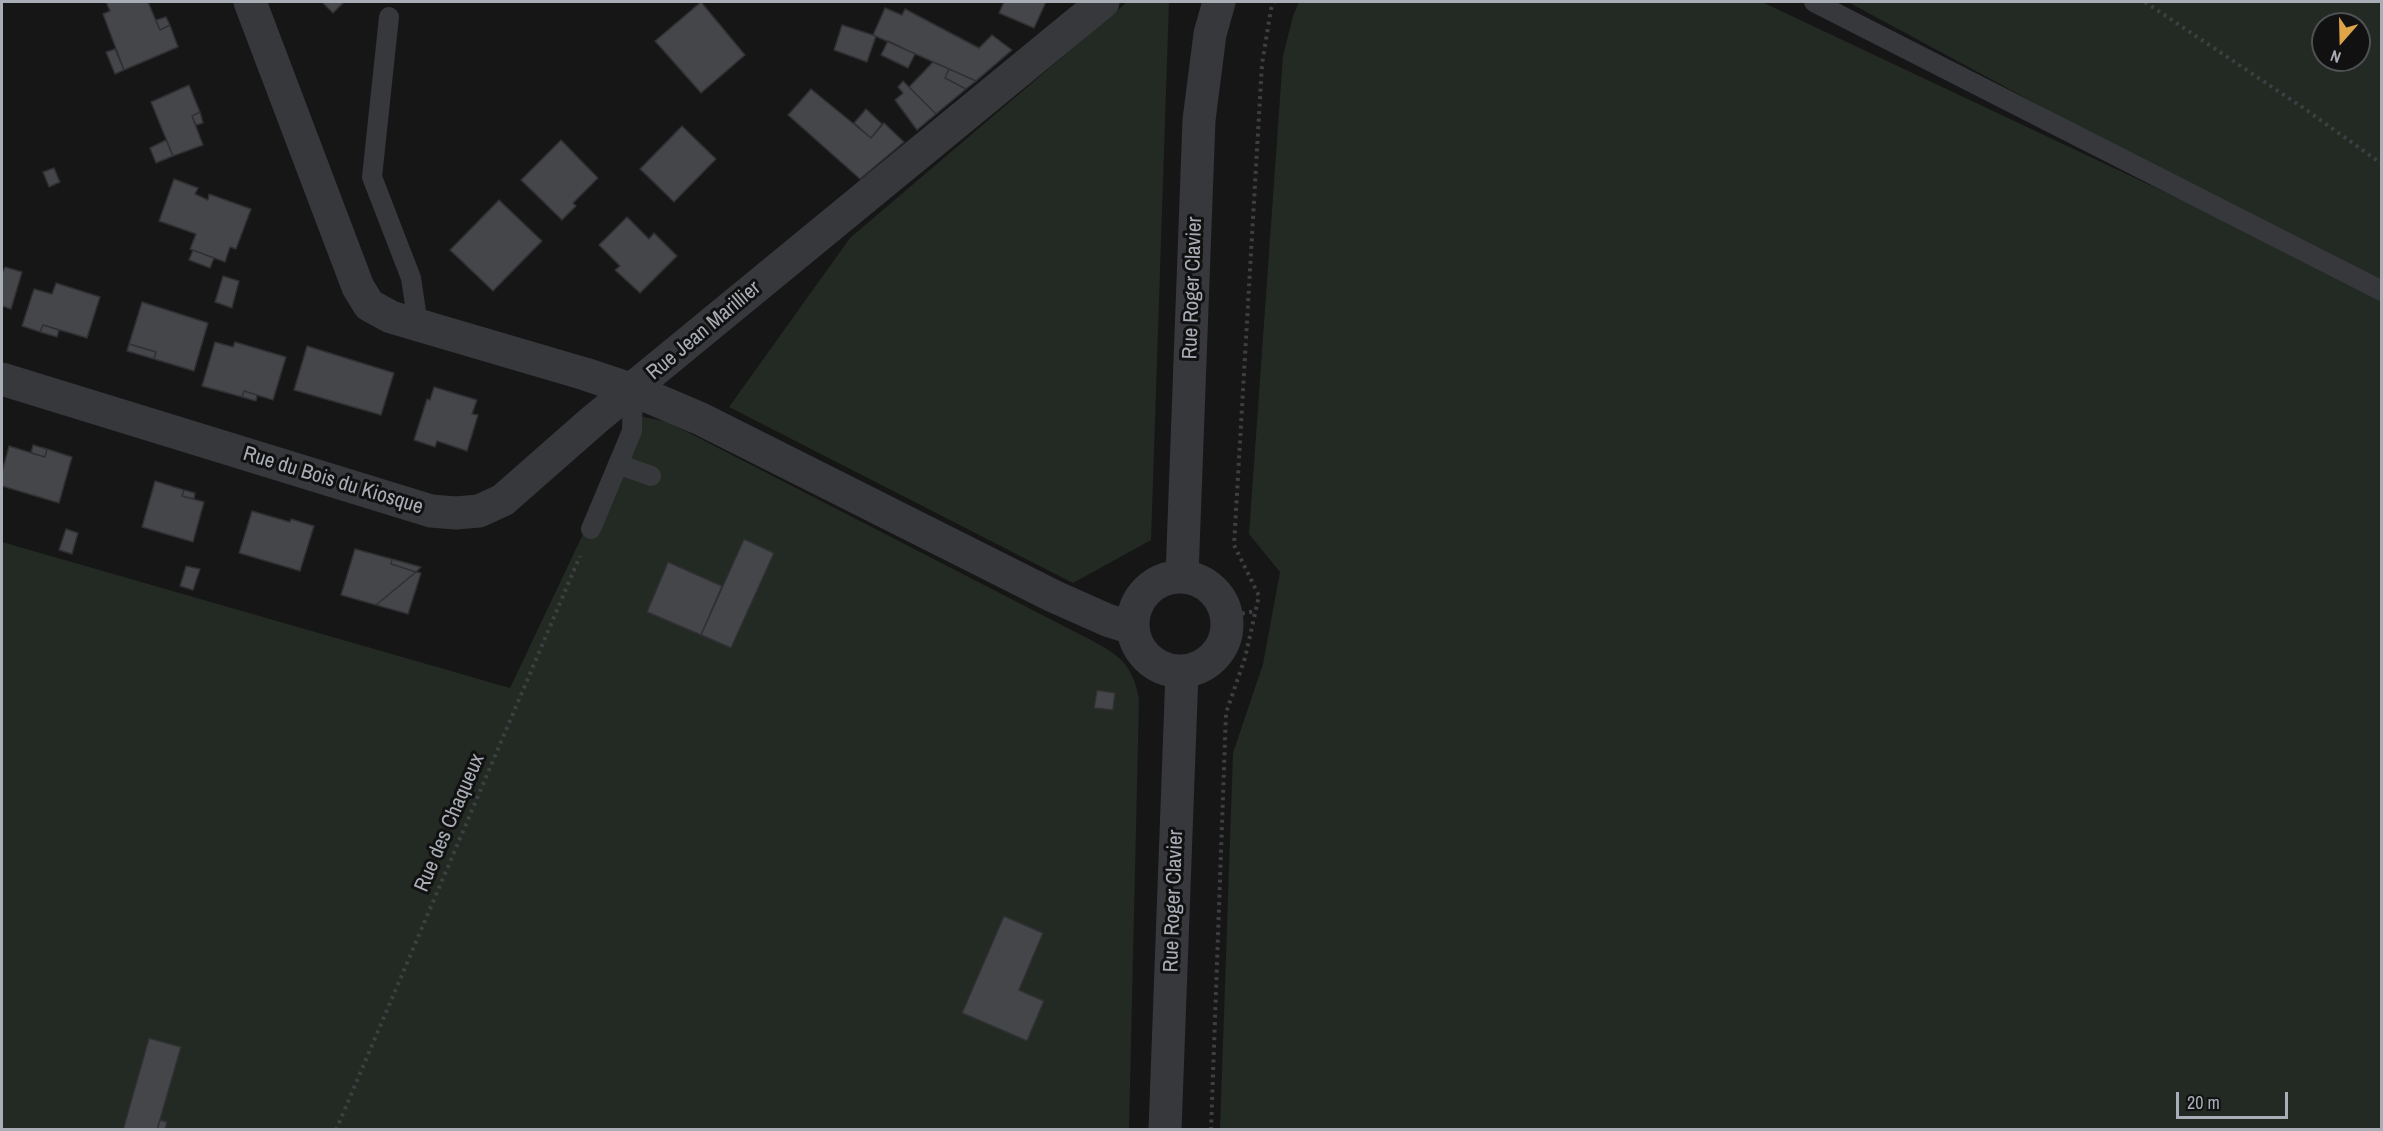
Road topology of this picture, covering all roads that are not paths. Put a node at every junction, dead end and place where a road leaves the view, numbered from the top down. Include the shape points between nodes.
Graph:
1 (250, 2) edge
2 (1103, 2) edge
3 (1219, 2) edge
4 (1814, 2) edge
5 (389, 17) dead end
6 (2382, 291) edge
7 (418, 325) junction
8 (2, 379) edge
9 (633, 390) junction
10 (618, 464) junction
11 (651, 476) dead end
12 (591, 529) road end
13 (1182, 576) junction
14 (1132, 628) junction
15 (1182, 672) junction
16 (1165, 1130) edge

1 - 7 street, Rue Jean Marillier via 358,287 369,305
2 - 9 street, Rue Jean Marillier
3 - 13 street, Rue Roger Clavier via 1210,34 1199,120
4 - 6 lane
5 - 7 lane via 372,177 411,278
7 - 9 street, Rue Jean Marillier
8 - 9 street, Rue du Bois du Kiosque via 431,511 456,513 479,511 503,500
9 - 10 lane via 632,431
9 - 14 street via 700,419 1053,596
10 - 11 lane
10 - 12 lane
13 - 14 street via 1166,578 1151,586 1135,610
13 - 15 street via 1205,583 1218,594 1226,609 1241,614 1228,626 1216,657 1202,667
14 - 15 street via 1144,655 1161,668
15 - 16 street, Rue Roger Clavier

